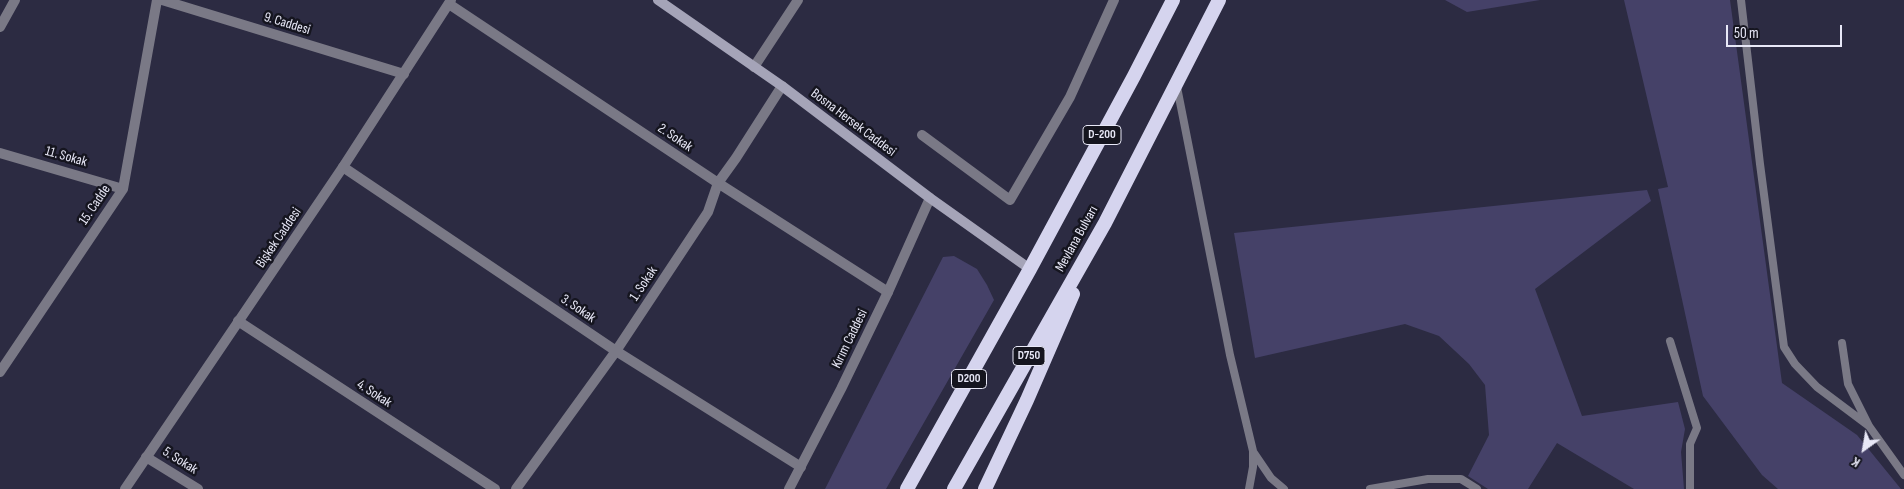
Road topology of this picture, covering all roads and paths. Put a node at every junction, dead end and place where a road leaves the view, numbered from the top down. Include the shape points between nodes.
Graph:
1 (14, 0) edge
2 (157, 0) edge
3 (162, 0) edge
4 (658, 0) edge
5 (798, 0) edge
6 (1114, 0) edge
7 (1173, 0) edge
8 (1220, 0) edge
9 (1741, 0) edge
10 (450, 2) edge
11 (0, 27) edge
12 (754, 67) junction
13 (404, 74) junction
14 (1176, 84) junction
15 (782, 86) junction
16 (922, 135) dead end
17 (0, 153) edge
18 (343, 167) junction
19 (718, 184) junction
20 (123, 189) junction
21 (930, 198) junction
22 (1105, 223) junction
23 (1030, 269) junction
24 (888, 292) junction
25 (238, 321) junction
26 (1670, 341) dead end
27 (1842, 344) dead end
28 (616, 351) junction
29 (0, 372) edge
30 (1869, 426) junction
31 (1253, 451) junction
32 (146, 457) junction
33 (802, 467) junction
34 (1904, 474) edge
35 (126, 489) edge
36 (198, 489) edge
37 (496, 489) edge
38 (516, 489) edge
39 (789, 489) edge
40 (907, 489) edge
41 (954, 489) edge
42 (985, 489) edge
43 (1249, 489) edge
44 (1284, 489) edge
45 (1370, 489) edge
46 (1478, 489) edge
47 (1690, 489) edge

1 - 11 street
2 - 20 street, 15. Cadde
3 - 13 street, 9. Caddesi
4 - 12 main road, Bosna Hersek Caddesi
5 - 12 street
6 - 16 street via 1070,97 1010,200
7 - 23 highway, Mevlana Bulvarı / D-200
8 - 14 highway, Mevlana Bulvarı
9 - 30 lane via 1784,346 1795,364 1817,387
10 - 13 street, Bişkek Caddesi
10 - 19 street, 2. Sokak
12 - 15 main road, Bosna Hersek Caddesi
13 - 18 street, Bişkek Caddesi
14 - 22 highway, Mevlana Bulvarı
14 - 31 lane via 1230,355
15 - 19 street, 1. Sokak
15 - 21 main road, Bosna Hersek Caddesi
17 - 20 street, 11. Sokak
18 - 25 street, Bişkek Caddesi
18 - 28 street, 3. Sokak
19 - 24 street, 2. Sokak
19 - 28 street, 1. Sokak via 708,212
20 - 29 street, 15. Cadde
21 - 23 main road, Bosna Hersek Caddesi
21 - 24 street, Kırım Caddesi
22 - 41 highway, Mevlana Bulvarı / D750
22 - 42 highway
23 - 40 highway, Mevlana Bulvarı / D200
24 - 33 street, Kırım Caddesi
25 - 32 street, Bişkek Caddesi
25 - 37 street, 4. Sokak
26 - 47 lane via 1697,428 1690,444
27 - 30 lane via 1848,384
28 - 33 street, 3. Sokak
28 - 38 street, 1. Sokak
30 - 34 lane
31 - 43 lane
31 - 44 lane via 1271,478
32 - 35 street, Bişkek Caddesi
32 - 36 street, 5. Sokak
33 - 39 street, Kırım Caddesi
45 - 46 lane via 1428,479 1461,479

